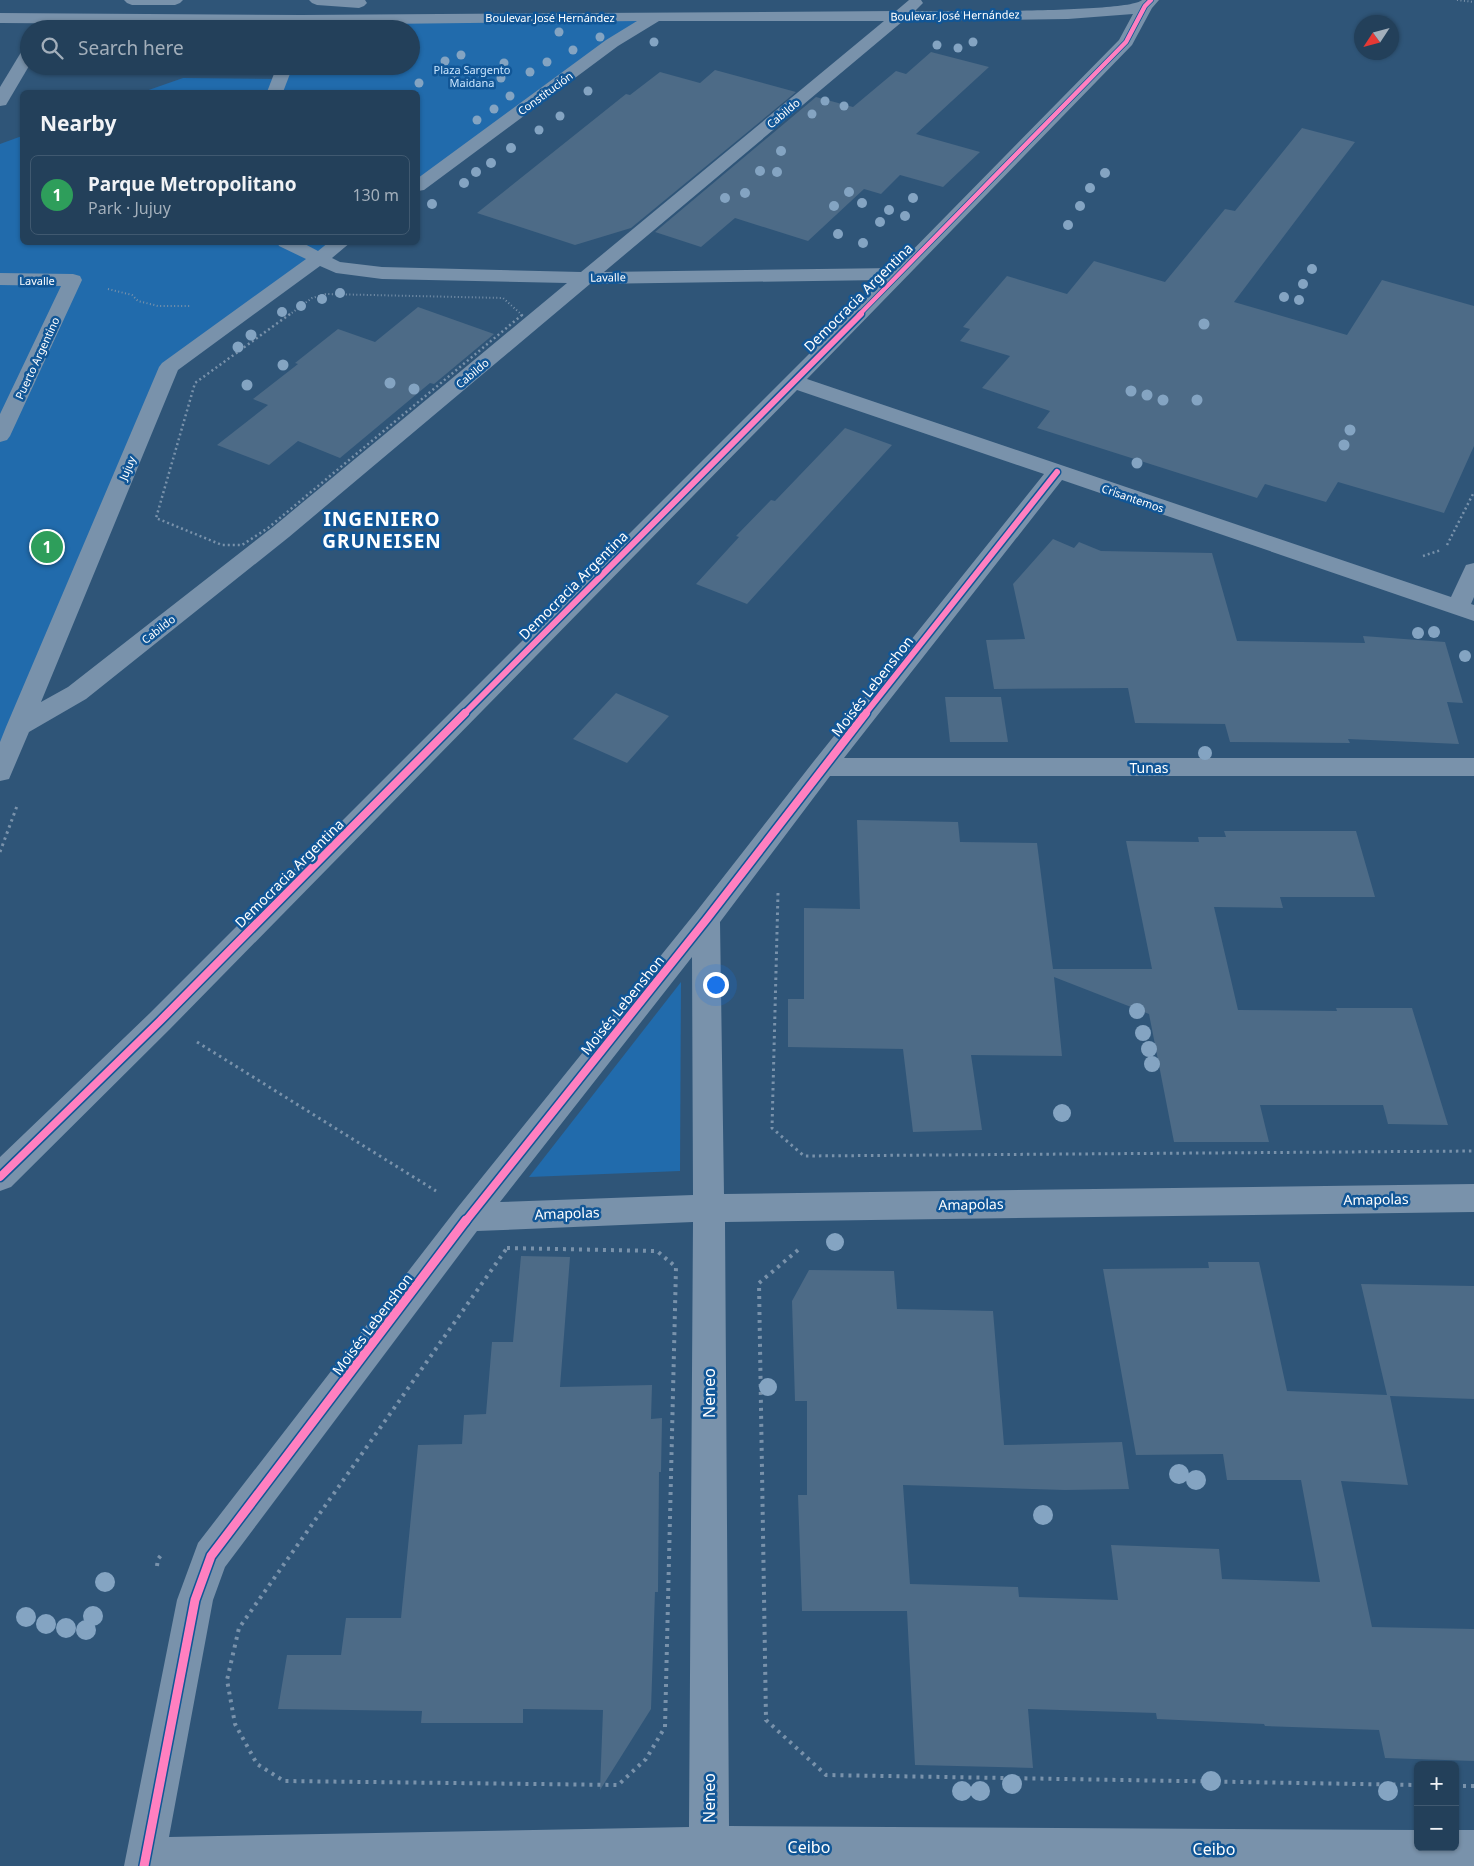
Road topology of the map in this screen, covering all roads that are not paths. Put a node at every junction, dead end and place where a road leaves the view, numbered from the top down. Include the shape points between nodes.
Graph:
1 (175, 0) edge
2 (306, 0) edge
3 (317, 0) edge
4 (1053, 0) edge
5 (1077, 0) edge
6 (58, 1) dead end
7 (117, 1) edge
8 (568, 2) junction
9 (515, 3) junction
10 (915, 3) junction
11 (1148, 3) edge
12 (378, 4) dead end
13 (398, 4) dead end
14 (675, 4) junction
15 (1101, 12) junction
16 (898, 16) junction
17 (604, 17) junction
18 (656, 17) junction
19 (0, 18) edge
20 (454, 18) junction
21 (48, 20) edge
22 (301, 20) edge
23 (403, 20) edge
24 (20, 21) edge
25 (1126, 42) junction
26 (20, 67) edge
27 (282, 75) edge
28 (276, 90) edge
29 (0, 101) edge
30 (420, 185) edge
31 (291, 245) edge
32 (338, 245) edge
33 (318, 260) junction
34 (900, 274) junction
35 (586, 278) junction
36 (0, 279) edge
37 (73, 280) joint
38 (792, 381) junction
39 (0, 436) edge
40 (1057, 472) junction
41 (1474, 570) edge
42 (1469, 615) edge
43 (18, 727) junction
44 (1474, 767) edge
45 (823, 768) junction
46 (0, 772) edge
47 (706, 920) junction
48 (0, 1177) edge
49 (1474, 1198) edge
50 (709, 1208) junction
51 (469, 1217) junction
52 (1474, 1850) edge
53 (710, 1856) edge
54 (1380, 1858) edge
55 (144, 1862) edge

1 - 7 street
2 - 22 street
3 - 12 street
4 - 10 street, Boulevar José Hernández via 1020,4
5 - 15 street
6 - 21 street
8 - 9 street, Boulevar José Hernández
8 - 14 street, Boulevar José Hernández
8 - 17 street via 569,9 574,12
9 - 13 street, Boulevar José Hernández
9 - 20 street
10 - 14 street, Boulevar José Hernández
10 - 16 street, Cabildo
11 - 15 street, Boulevar José Hernández via 1125,11
11 - 25 street, Democracia Argentina
14 - 18 street, Constitución
15 - 16 street, Boulevar José Hernández
15 - 25 street via 1124,31
16 - 18 street, Boulevar José Hernández
16 - 35 street, Cabildo
17 - 18 street, Boulevar José Hernández
17 - 20 street, Boulevar José Hernández
18 - 30 street, Constitución via 612,43
19 - 24 street, Boulevar José Hernández
20 - 23 street, Boulevar José Hernández
25 - 34 street, Democracia Argentina
26 - 29 street
27 - 28 street
31 - 33 street
32 - 33 street
33 - 35 street, Lavalle via 343,268 382,273
33 - 43 street, Jujuy via 169,367
34 - 35 street, Lavalle
34 - 38 street, Democracia Argentina
35 - 43 street, Cabildo via 281,532 85,687
36 - 37 street, Lavalle
37 - 39 street, Puerto Argentino
38 - 40 street, Crisantemos
38 - 48 street, Democracia Argentina via 160,1021
40 - 42 street, Crisantemos
40 - 45 street, Moisés Lebenshon
41 - 42 street
43 - 46 street, Jujuy
44 - 45 street, Tunas
45 - 47 street, Moisés Lebenshon
47 - 50 street, Neneo
47 - 51 street, Moisés Lebenshon
49 - 50 street, Amapolas
50 - 51 street, Amapolas
50 - 53 street, Neneo
51 - 55 street, Moisés Lebenshon via 211,1556 194,1600
52 - 54 street, Ceibo
53 - 54 street, Ceibo
53 - 55 street, Ceibo

